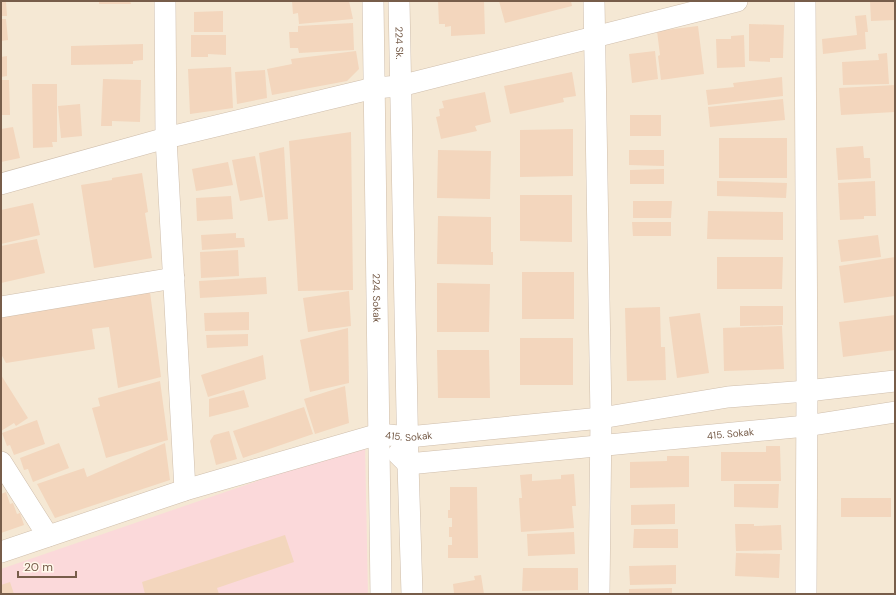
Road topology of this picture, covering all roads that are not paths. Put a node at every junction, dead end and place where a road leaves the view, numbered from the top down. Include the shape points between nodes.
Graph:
1 (165, 1) edge
2 (373, 1) edge
3 (399, 1) edge
4 (594, 1) edge
5 (737, 1) edge
6 (805, 1) edge
7 (595, 38) junction
8 (400, 86) junction
9 (374, 88) junction
10 (166, 138) junction
11 (1, 184) edge
12 (174, 278) junction
13 (1, 307) edge
14 (895, 382) edge
15 (806, 391) junction
16 (895, 412) edge
17 (601, 418) junction
18 (806, 426) junction
19 (379, 434) junction
20 (408, 437) junction
21 (601, 445) junction
22 (1, 462) edge
23 (408, 464) junction
24 (185, 490) junction
25 (48, 536) junction
26 (1, 552) edge
27 (381, 594) edge
28 (412, 594) edge
29 (599, 594) edge
30 (806, 594) edge

1 - 10 street
2 - 9 street, 224. Sokak
3 - 8 street, 224 Sk.
4 - 7 street
5 - 7 street
6 - 15 street
7 - 8 street
7 - 17 street
8 - 9 street
8 - 20 street
9 - 10 street
9 - 19 street, 224. Sokak
10 - 11 street
10 - 12 street
12 - 13 street
12 - 24 street
14 - 15 street, 415. Sokak
15 - 17 street, 415. Sokak via 728,397
15 - 18 street
16 - 18 street, 415. Sokak
17 - 20 street, 415. Sokak
17 - 21 street
18 - 21 street, 415. Sokak
18 - 30 street
19 - 20 street, 415. Sokak
19 - 23 street, 415. Sokak
19 - 24 street
19 - 27 street, 224. Sokak
20 - 23 street
21 - 23 street, 415. Sokak
21 - 29 street
22 - 25 street
23 - 28 street
24 - 25 street
25 - 26 street

